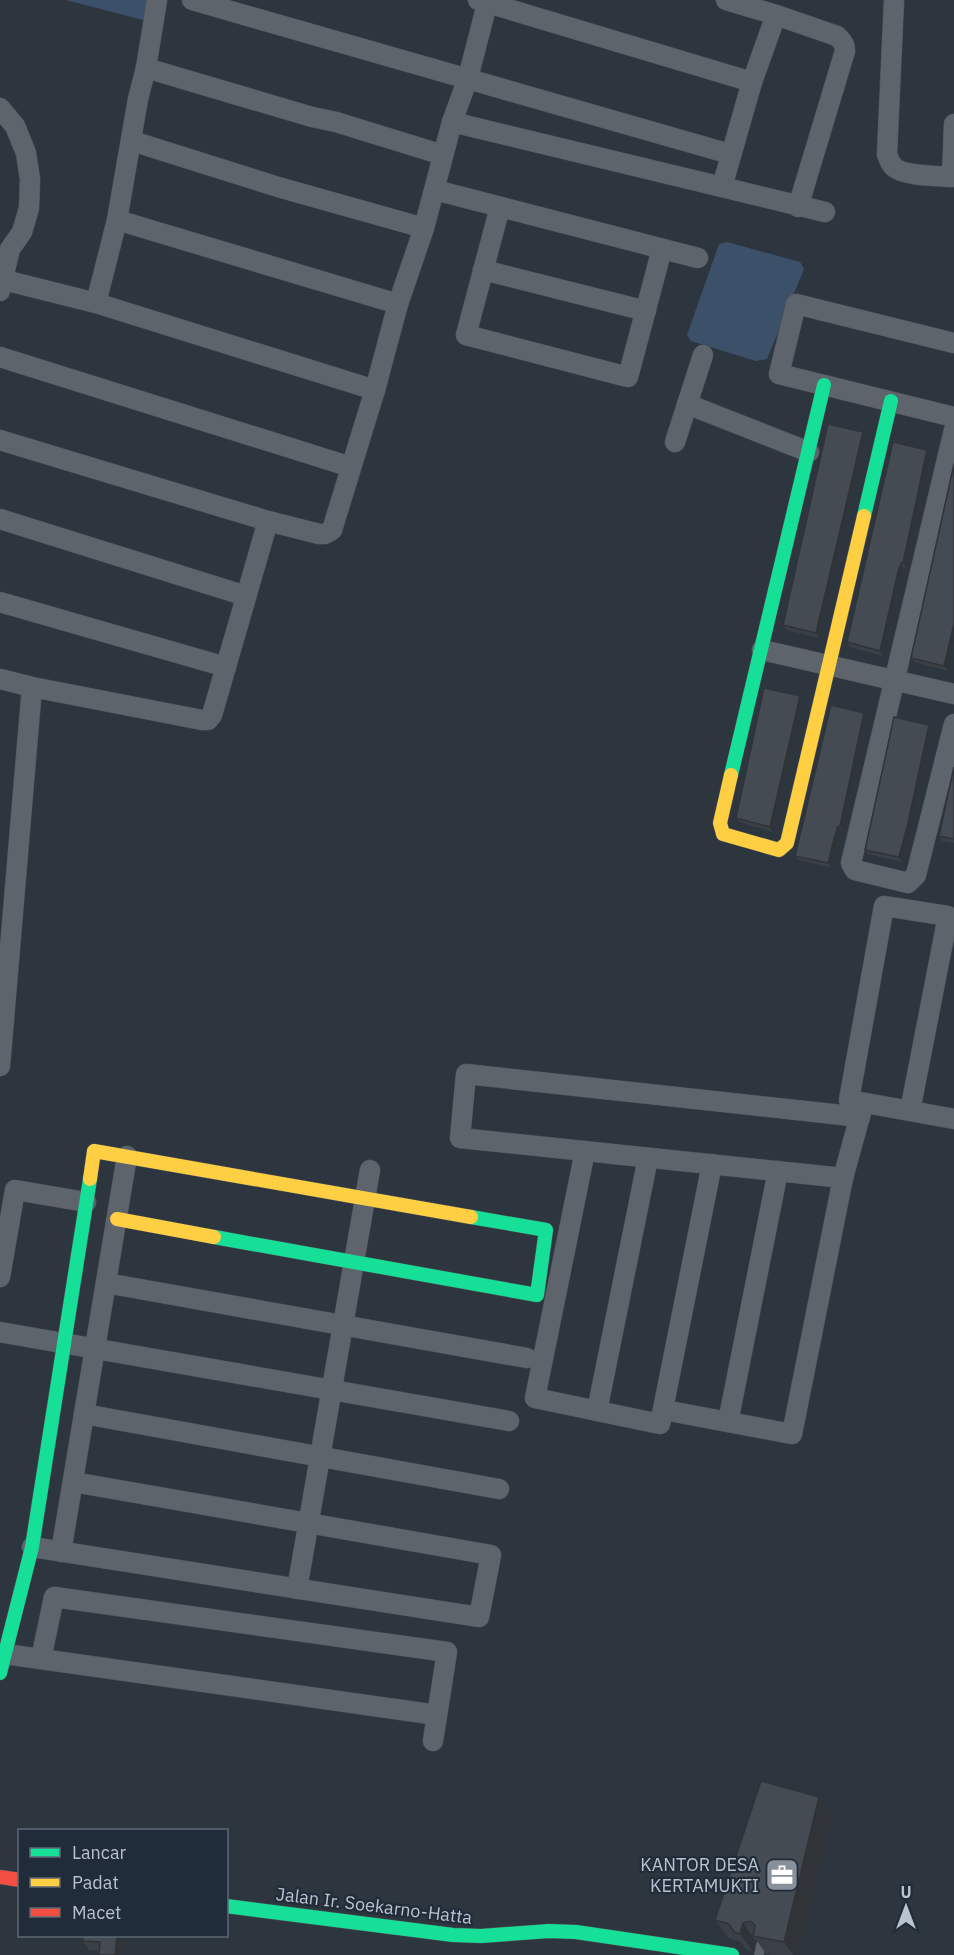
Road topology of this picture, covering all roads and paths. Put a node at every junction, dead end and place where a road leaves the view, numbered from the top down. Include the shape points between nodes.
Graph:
1 (157, 0) edge
2 (192, 0) edge
3 (726, 0) edge
4 (894, 0) edge
5 (484, 1) edge
6 (776, 15) junction
7 (146, 68) junction
8 (468, 78) junction
9 (752, 82) junction
10 (0, 108) edge
11 (452, 122) junction
12 (954, 124) edge
13 (132, 141) junction
14 (730, 154) junction
15 (444, 155) junction
16 (722, 187) junction
17 (435, 190) junction
18 (500, 207) junction
19 (798, 207) junction
20 (825, 212) dead end
21 (117, 220) junction
22 (424, 228) junction
23 (5, 247) edge
24 (662, 249) junction
25 (698, 258) dead end
26 (483, 270) junction
27 (2, 285) edge
28 (96, 303) junction
29 (398, 304) junction
30 (646, 311) junction
31 (954, 343) edge
32 (703, 355) dead end
33 (0, 357) edge
34 (824, 385) junction
35 (375, 390) junction
36 (891, 401) junction
37 (687, 404) junction
38 (954, 417) edge
39 (954, 430) edge
40 (0, 440) edge
41 (675, 442) dead end
42 (809, 452) junction
43 (351, 467) junction
44 (0, 519) edge
45 (268, 521) junction
46 (246, 596) junction
47 (0, 602) edge
48 (762, 650) junction
49 (829, 665) junction
50 (226, 667) junction
51 (0, 679) edge
52 (894, 680) junction
53 (32, 687) junction
54 (954, 694) edge
55 (954, 724) edge
56 (0, 1066) edge
57 (862, 1110) junction
58 (910, 1111) junction
59 (954, 1119) edge
60 (585, 1151) junction
61 (127, 1156) junction
62 (648, 1158) junction
63 (712, 1164) junction
64 (370, 1170) dead end
65 (778, 1171) junction
66 (843, 1178) junction
67 (365, 1198) junction
68 (86, 1202) junction
69 (117, 1219) junction
70 (354, 1262) junction
71 (0, 1277) edge
72 (106, 1283) junction
73 (343, 1325) junction
74 (0, 1332) edge
75 (64, 1344) junction
76 (95, 1349) junction
77 (527, 1358) dead end
78 (332, 1390) junction
79 (663, 1410) junction
80 (597, 1411) junction
81 (84, 1414) junction
82 (509, 1421) dead end
83 (728, 1422) junction
84 (320, 1457) junction
85 (73, 1482) junction
86 (499, 1489) dead end
87 (309, 1523) junction
88 (32, 1547) junction
89 (61, 1552) junction
90 (297, 1589) junction
91 (41, 1659) junction
92 (2, 1663) edge
93 (437, 1716) junction
94 (433, 1741) dead end
95 (0, 1877) edge
96 (18, 1880) edge
97 (228, 1906) edge
98 (732, 1955) edge

1 - 7 street
2 - 8 street
3 - 6 street
4 - 12 street via 887,154 893,167 952,177
5 - 8 street
5 - 9 street
6 - 9 street
6 - 19 street via 837,36 845,47
7 - 13 street
7 - 15 street
8 - 11 street
8 - 14 street
9 - 14 street
10 - 23 street via 15,126 26,153 30,179 30,208 22,232
11 - 15 street
11 - 16 street
13 - 21 street
13 - 22 street
14 - 16 street
15 - 17 street
16 - 19 street
17 - 18 street
17 - 22 street
18 - 24 street
18 - 26 street
19 - 20 street
21 - 28 street
21 - 29 street
22 - 29 street
23 - 27 street
24 - 25 street
24 - 30 street
26 - 30 street
26 - 30 street via 466,335 628,377
27 - 28 street
28 - 35 street
29 - 35 street
31 - 34 street via 796,304 779,374
32 - 37 street
33 - 43 street
34 - 36 street
34 - 42 street
35 - 43 street
36 - 38 street
36 - 49 street
37 - 41 street
37 - 42 street
39 - 52 street
40 - 45 street
42 - 48 street
43 - 45 street via 335,526 329,533
44 - 46 street
45 - 46 street
46 - 50 street
47 - 50 street
48 - 49 street
48 - 49 street via 720,823 723,834 779,850 787,843
49 - 52 street
50 - 53 street via 208,720
51 - 53 street
52 - 54 street
52 - 55 street via 851,863 855,870 908,883 916,876
53 - 56 street
57 - 58 street
57 - 58 street via 849,1100 884,906 948,916
57 - 60 street via 466,1074 460,1138
57 - 66 street
58 - 59 street
60 - 62 street
60 - 80 street via 535,1398
61 - 67 street
61 - 68 street via 94,1150
61 - 69 street
62 - 63 street
62 - 80 street
63 - 65 street
63 - 79 street
64 - 67 street
65 - 66 street
65 - 83 street
66 - 83 street via 792,1434
67 - 70 street
67 - 70 street via 546,1230 537,1296
68 - 71 street via 15,1190
68 - 75 street
69 - 70 street
69 - 72 street
70 - 73 street
72 - 73 street
72 - 76 street
73 - 77 street
73 - 78 street
74 - 75 street
75 - 76 street
75 - 88 street
76 - 78 street
76 - 81 street
78 - 82 street
78 - 84 street
79 - 80 street via 660,1424
79 - 83 street
81 - 84 street
81 - 85 street
84 - 86 street
84 - 87 street
85 - 87 street
85 - 89 street
87 - 90 street
87 - 90 street via 491,1556 479,1617
88 - 89 street
88 - 92 street
89 - 90 street
91 - 92 street
91 - 93 street
91 - 93 street via 54,1597 447,1652
93 - 94 street
95 - 96 street
97 - 98 street, Jalan Ir. Soekarno-Hatta via 453,1935 576,1932

